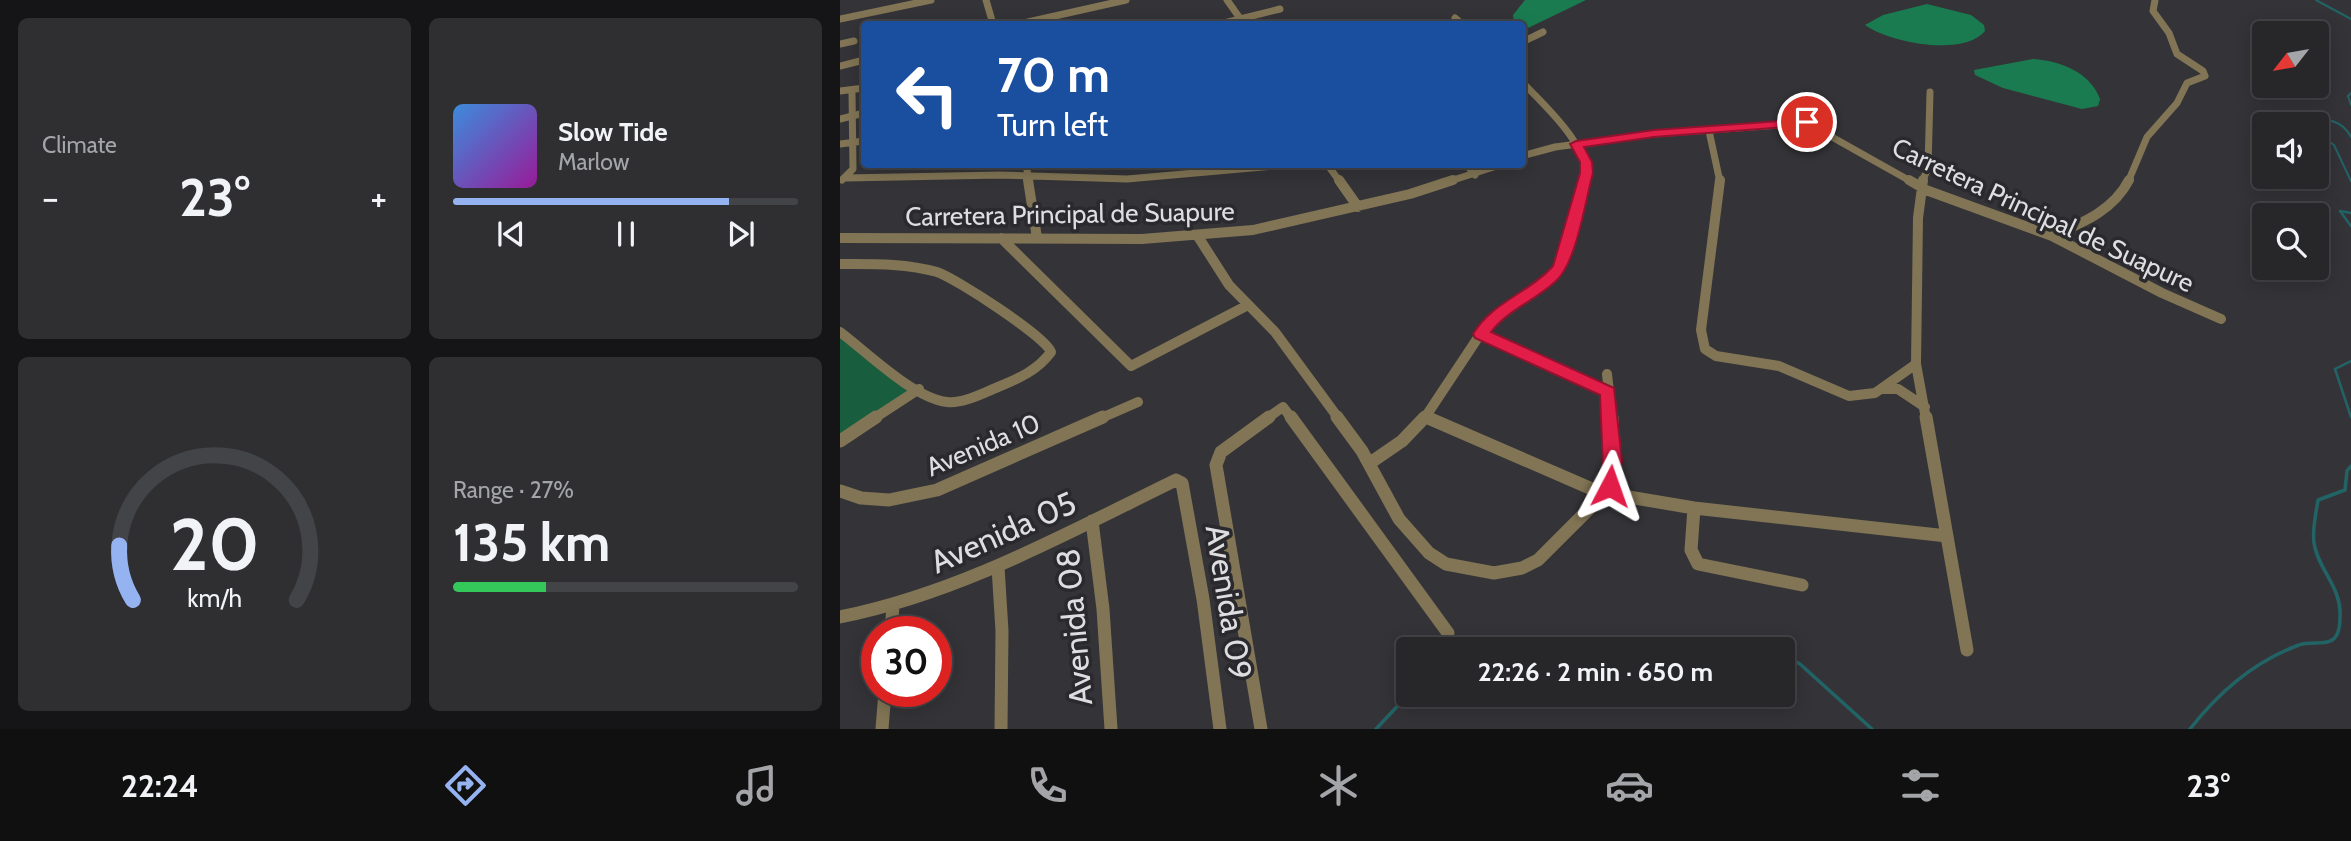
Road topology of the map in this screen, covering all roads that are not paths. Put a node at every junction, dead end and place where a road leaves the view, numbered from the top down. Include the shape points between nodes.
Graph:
1 (931, 0) edge
2 (986, 0) edge
3 (1126, 0) edge
4 (1227, 0) edge
5 (2155, 0) edge
6 (1280, 9) dead end
7 (1455, 18) dead end
8 (840, 19) edge
9 (992, 21) edge
10 (1032, 21) edge
11 (1242, 21) edge
12 (1246, 21) edge
13 (1458, 21) edge
14 (1543, 32) dead end
15 (1526, 40) edge
16 (854, 41) dead end
17 (840, 44) edge
18 (861, 61) edge
19 (841, 66) edge
20 (1526, 87) edge
21 (845, 91) edge
22 (1930, 92) dead end
23 (861, 114) edge
24 (852, 116) junction
25 (840, 120) edge
26 (1709, 131) junction
27 (861, 142) edge
28 (853, 143) junction
29 (840, 144) edge
30 (1576, 144) junction
31 (1526, 155) edge
32 (1027, 168) edge
33 (1255, 168) edge
34 (1330, 168) edge
35 (1469, 168) edge
36 (1494, 168) edge
37 (1028, 176) junction
38 (1475, 176) junction
39 (843, 180) edge
40 (1920, 187) junction
41 (1358, 207) junction
42 (1197, 235) junction
43 (2052, 236) junction
44 (840, 238) edge
45 (1002, 238) junction
46 (1037, 239) junction
47 (840, 264) edge
48 (1248, 305) junction
49 (2221, 319) dead end
50 (840, 332) edge
51 (1480, 334) junction
52 (1916, 364) junction
53 (1607, 374) dead end
54 (919, 389) junction
55 (1882, 390) junction
56 (1608, 392) junction
57 (1138, 402) dead end
58 (1925, 407) junction
59 (1425, 417) junction
60 (840, 441) edge
61 (1370, 463) junction
62 (1182, 483) joint
63 (840, 491) edge
64 (1605, 493) junction
65 (1694, 508) junction
66 (1092, 521) junction
67 (1947, 536) junction
68 (998, 567) junction
69 (1802, 585) dead end
70 (893, 606) junction
71 (892, 616) edge
72 (840, 617) edge
73 (1448, 633) dead end
74 (1968, 650) dead end
75 (884, 707) edge
76 (882, 729) edge
77 (1001, 729) edge
78 (1111, 729) edge
79 (1220, 729) edge
80 (1261, 729) edge

1 - 8 street
2 - 9 street
3 - 10 street
4 - 11 street
5 - 43 street via 2153,11 2177,54 2205,76 2187,83 2177,103 2151,131 2115,202 2091,219
6 - 12 street
7 - 13 street
14 - 15 street
16 - 17 street
18 - 19 street
19 - 21 street
20 - 30 street
21 - 24 street
22 - 40 street via 1928,167
23 - 24 street
24 - 25 street
24 - 28 street
26 - 30 street, Carretera Principal de Suapure
26 - 40 street, Carretera Principal de Suapure via 1807,122
26 - 55 street via 1720,178 1701,330 1705,349 1716,356 1779,366 1849,396
27 - 28 street
28 - 29 street
28 - 39 street via 853,169
30 - 31 street, Carretera Principal de Suapure
30 - 51 street via 1587,173 1560,268 1497,313
32 - 37 street
33 - 37 street via 1147,178
34 - 41 street
35 - 38 street
36 - 38 street, Carretera Principal de Suapure
37 - 39 street
37 - 46 street
38 - 41 street, Carretera Principal de Suapure
40 - 43 street, Carretera Principal de Suapure
40 - 52 street
41 - 42 street, Carretera Principal de Suapure via 1268,228
42 - 46 street, Carretera Principal de Suapure
42 - 48 street via 1229,285
43 - 49 street, Carretera Principal de Suapure
44 - 45 street, Carretera Principal de Suapure
45 - 46 street, Carretera Principal de Suapure
45 - 48 street via 1131,366
47 - 54 street via 901,264 934,271 1031,330 1049,348 1049,356 1040,365 957,402 945,404
48 - 61 street via 1275,332
50 - 54 street
51 - 56 street
51 - 59 street
52 - 55 street
52 - 58 street
53 - 56 street
54 - 60 street
55 - 58 street via 1898,389
56 - 64 street via 1613,478
57 - 63 street, Avenida 10 via 929,492 889,500
58 - 67 street
59 - 61 street via 1412,433
59 - 64 street
61 - 64 street via 1392,508 1422,546 1446,564 1477,571 1508,571 1538,560
62 - 66 street, Avenida 05 via 1169,481
62 - 79 street, Avenida 09
64 - 65 street
65 - 67 street
65 - 69 street via 1691,550 1698,564
66 - 68 street, Avenida 05
66 - 78 street, Avenida 08
67 - 74 street
68 - 70 street, Avenida 05
68 - 77 street
70 - 71 street
70 - 72 street, Avenida 05
73 - 80 street via 1283,407 1221,452 1216,465
75 - 76 street

